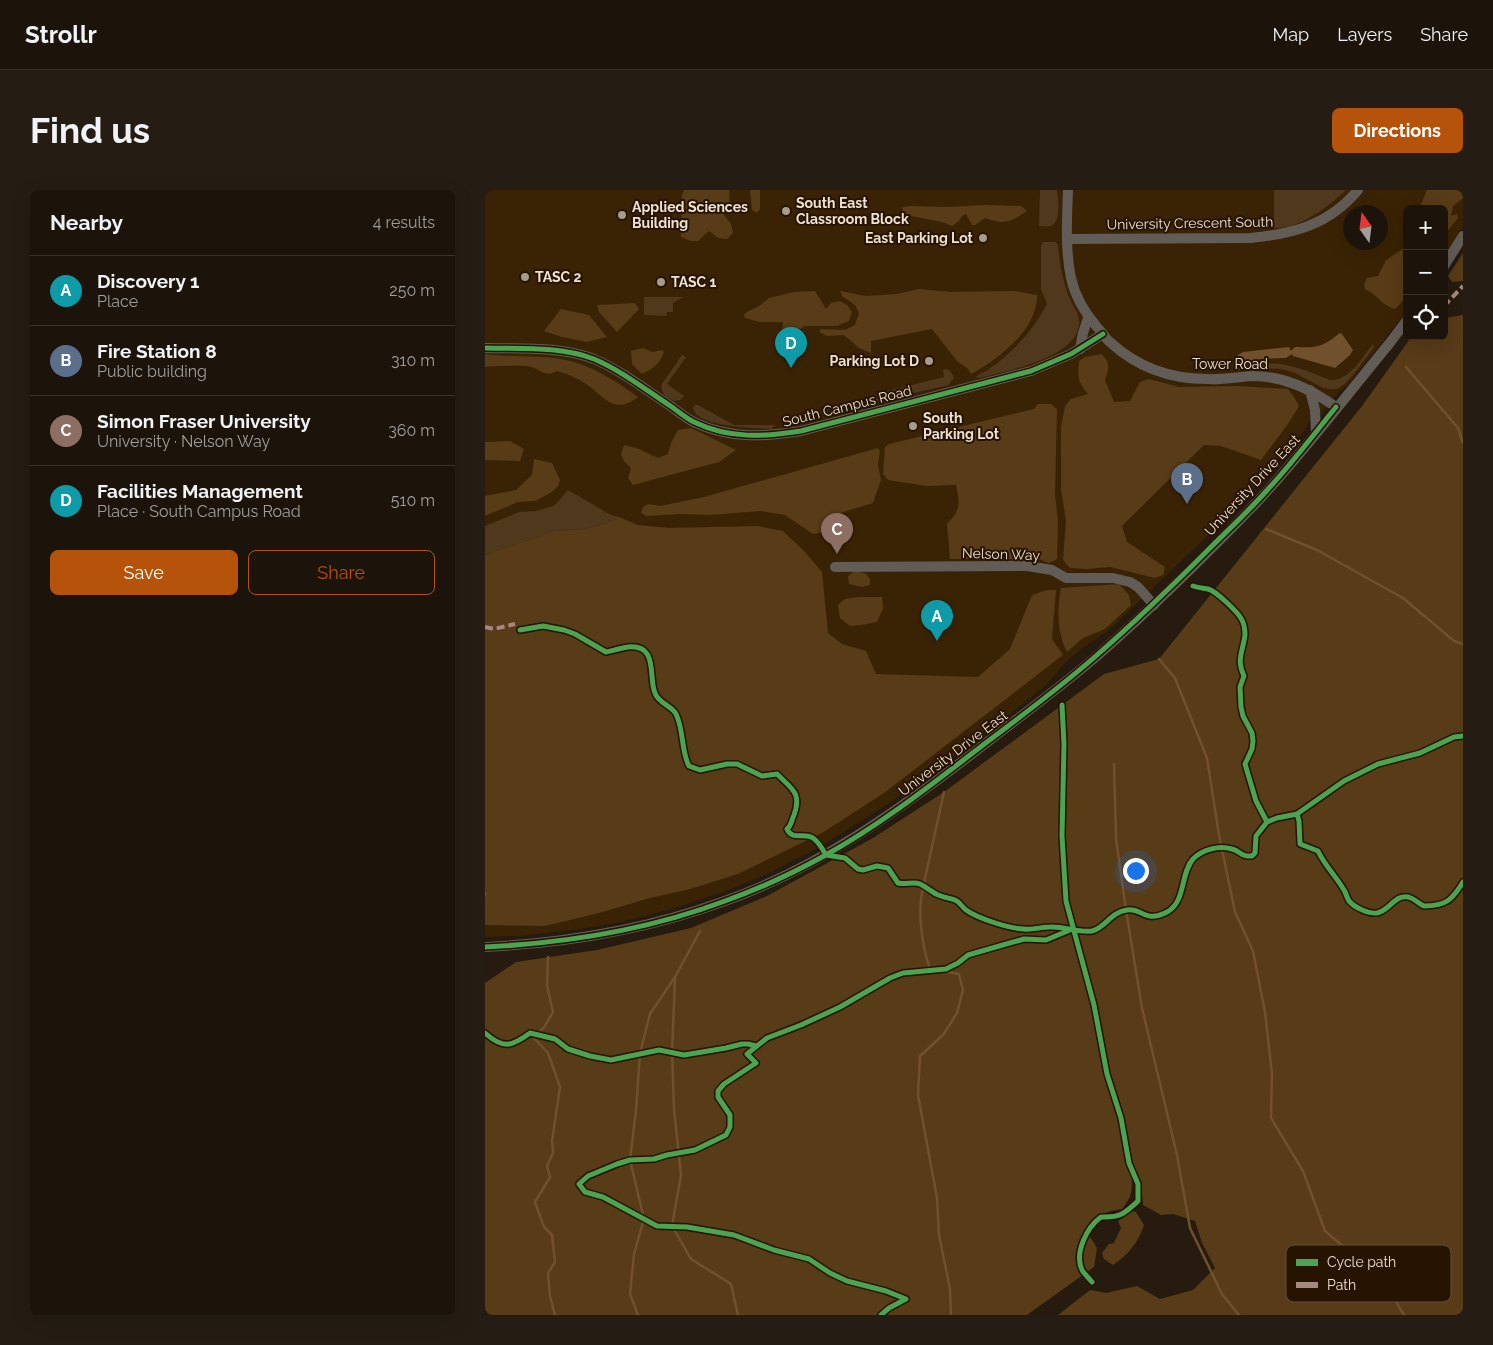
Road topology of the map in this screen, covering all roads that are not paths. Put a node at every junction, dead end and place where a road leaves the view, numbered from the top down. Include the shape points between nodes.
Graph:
1 (1067, 190) edge
2 (1358, 190) edge
3 (1463, 236) edge
4 (1068, 238) junction
5 (1448, 260) edge
6 (1088, 318) junction
7 (1403, 325) edge
8 (1103, 334) junction
9 (485, 348) edge
10 (1080, 349) junction
11 (1310, 390) junction
12 (1336, 408) junction
13 (1316, 432) junction
14 (835, 567) dead end
15 (1153, 605) junction
16 (485, 947) edge

1 - 4 street, Tower Road
2 - 4 street, University Crescent South via 1329,216 1303,229 1279,235 1250,238
3 - 5 street
4 - 6 street, Tower Road via 1074,288
6 - 8 street, Tower Road
6 - 10 street
7 - 12 street, University Drive East
8 - 10 street, South Campus Road
8 - 11 street, Tower Road via 1138,363 1171,376 1208,380 1271,377
9 - 10 street, South Campus Road via 554,350 592,358 615,369 692,422 733,435 752,436 801,431 1023,374
11 - 12 street, Tower Road
11 - 13 street
12 - 13 street, University Drive East
13 - 15 street, University Drive East via 1257,502
14 - 15 street, Nelson Way via 1027,566 1052,570 1065,578 1113,578 1130,582
15 - 16 street, University Drive East via 1062,685 961,763 866,830 814,861 724,902 671,920 573,940

